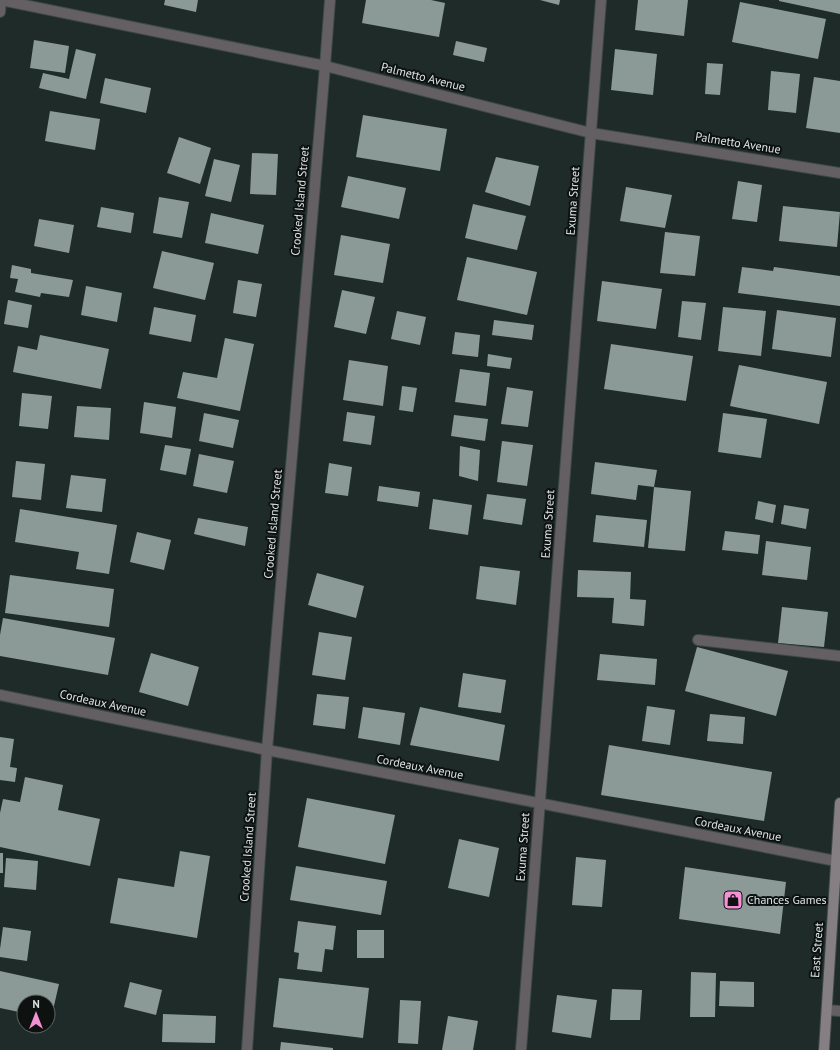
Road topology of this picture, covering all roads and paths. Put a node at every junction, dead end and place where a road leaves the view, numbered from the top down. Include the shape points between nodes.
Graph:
1 (0, 0) edge
2 (330, 0) edge
3 (601, 0) edge
4 (0, 12) edge
5 (325, 66) junction
6 (591, 133) junction
7 (840, 173) edge
8 (698, 640) dead end
9 (840, 656) edge
10 (0, 695) edge
11 (267, 750) junction
12 (840, 803) edge
13 (540, 804) junction
14 (836, 861) junction
15 (827, 1010) junction
16 (840, 1010) edge
17 (247, 1050) edge
18 (521, 1050) edge
19 (824, 1050) edge

1 - 4 street
1 - 5 street, Palmetto Avenue
2 - 5 street, Crooked Island Street
3 - 6 street, Exuma Street
5 - 6 street, Palmetto Avenue
5 - 11 street, Crooked Island Street
6 - 7 street, Palmetto Avenue
6 - 13 street, Exuma Street
8 - 9 street
10 - 11 street, Cordeaux Avenue
11 - 13 street, Cordeaux Avenue
11 - 17 street, Crooked Island Street
12 - 14 main road, East Street
13 - 14 street, Cordeaux Avenue
13 - 18 street, Exuma Street
14 - 15 main road, East Street
15 - 16 street
15 - 19 main road, East Street

